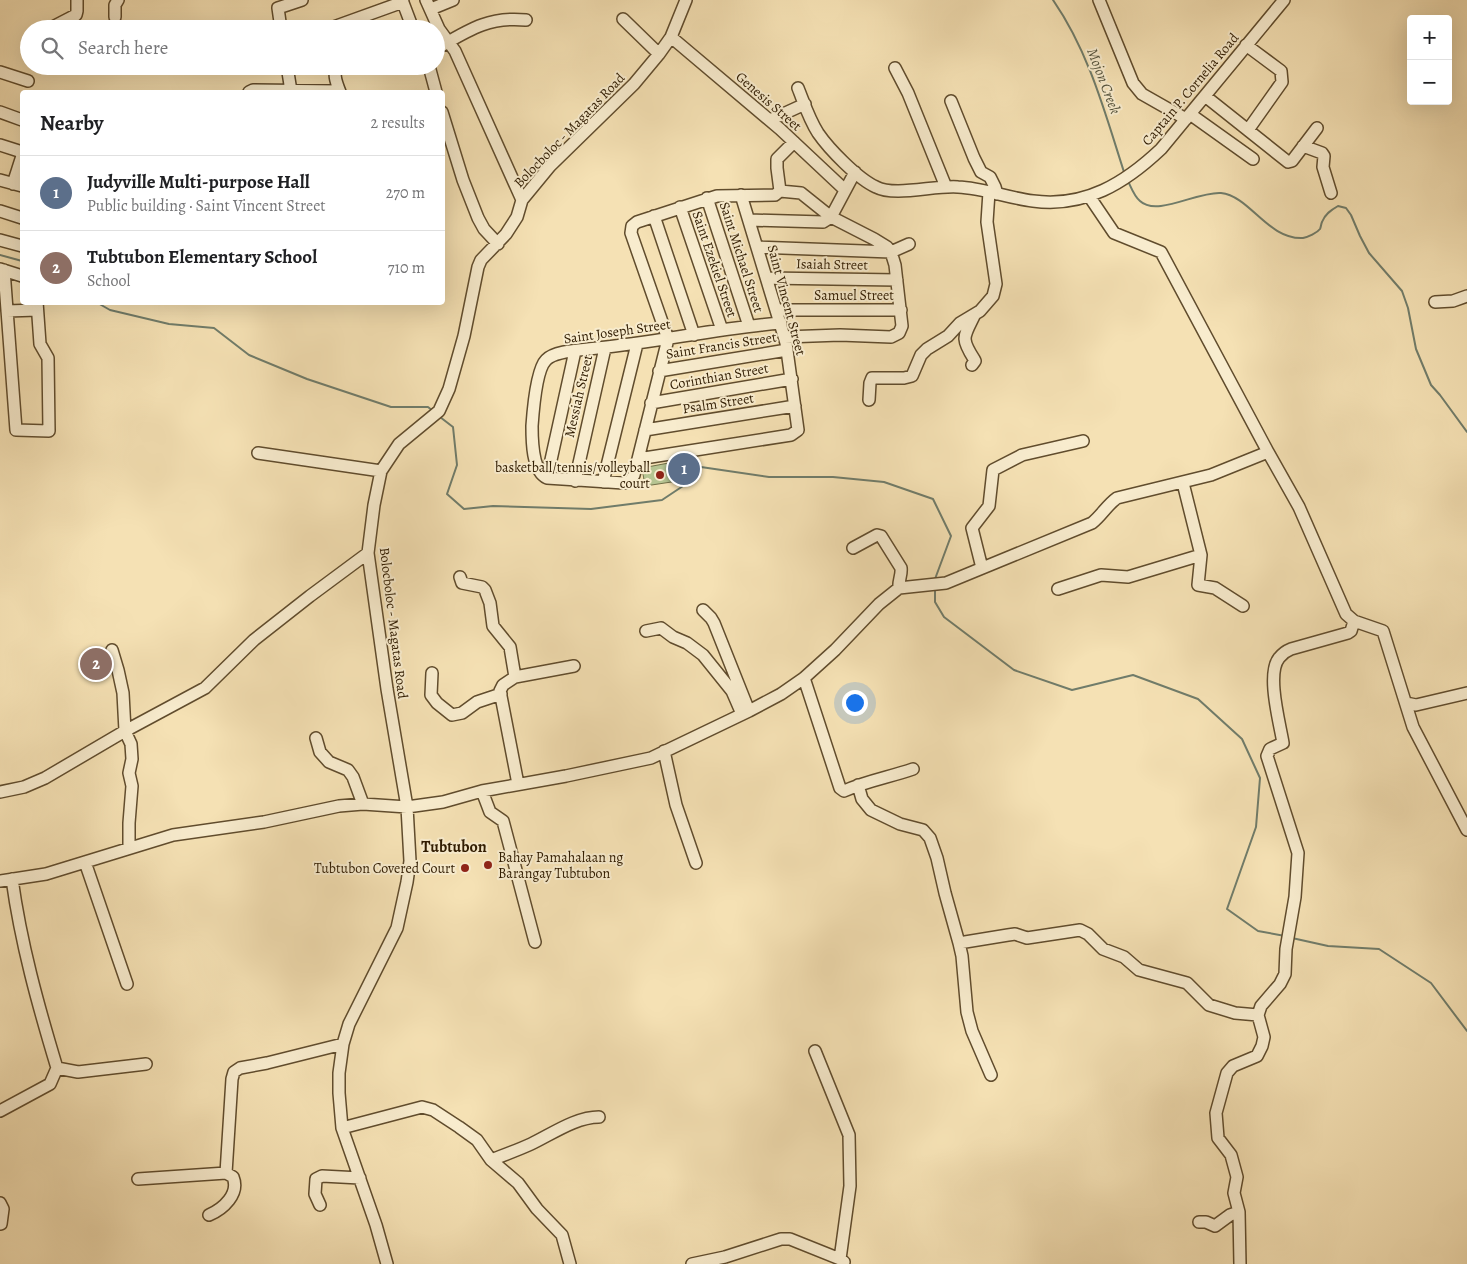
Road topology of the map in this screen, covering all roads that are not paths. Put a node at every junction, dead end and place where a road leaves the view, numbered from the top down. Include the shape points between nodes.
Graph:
1 (77, 0) edge
2 (118, 0) edge
3 (302, 0) edge
4 (453, 0) edge
5 (686, 0) edge
6 (1099, 0) edge
7 (1284, 0) edge
8 (402, 1) edge
9 (429, 5) edge
10 (115, 17) dead end
11 (623, 19) dead end
12 (66, 20) edge
13 (280, 20) edge
14 (352, 20) edge
15 (409, 20) edge
16 (435, 20) edge
17 (526, 20) dead end
18 (445, 36) edge
19 (671, 37) junction
20 (449, 41) junction
21 (445, 43) edge
22 (1246, 45) junction
23 (659, 54) junction
24 (895, 68) dead end
25 (0, 72) edge
26 (288, 75) edge
27 (335, 75) edge
28 (431, 75) edge
29 (28, 81) dead end
30 (798, 88) dead end
31 (253, 90) edge
32 (291, 90) joint
33 (339, 90) edge
34 (435, 90) edge
35 (1206, 96) junction
36 (951, 101) dead end
37 (805, 104) junction
38 (0, 112) edge
39 (1188, 117) junction
40 (20, 119) edge
41 (770, 120) junction
42 (445, 122) edge
43 (1317, 128) dead end
44 (1248, 130) junction
45 (794, 142) junction
46 (0, 145) edge
47 (1303, 146) junction
48 (20, 153) edge
49 (1252, 159) dead end
50 (20, 170) edge
51 (855, 172) junction
52 (0, 180) edge
53 (18, 185) edge
54 (946, 187) junction
55 (845, 190) junction
56 (780, 191) junction
57 (993, 193) junction
58 (1331, 193) dead end
59 (741, 195) junction
60 (1089, 196) junction
61 (707, 198) junction
62 (522, 200) junction
63 (680, 207) junction
64 (0, 211) edge
65 (654, 216) junction
66 (832, 216) junction
67 (20, 217) edge
68 (749, 220) junction
69 (0, 240) edge
70 (498, 244) junction
71 (909, 244) dead end
72 (20, 245) edge
73 (757, 247) junction
74 (891, 252) junction
75 (2, 269) edge
76 (20, 275) edge
77 (767, 278) junction
78 (897, 280) junction
79 (1467, 296) edge
80 (1435, 302) dead end
81 (37, 306) edge
82 (777, 310) junction
83 (901, 310) junction
84 (7, 311) junction
85 (975, 314) junction
86 (781, 323) junction
87 (749, 326) junction
88 (722, 330) junction
89 (694, 335) junction
90 (784, 337) junction
91 (668, 339) junction
92 (637, 344) junction
93 (605, 348) junction
94 (788, 350) junction
95 (575, 351) junction
96 (972, 365) dead end
97 (660, 370) junction
98 (792, 379) junction
99 (869, 400) dead end
100 (651, 403) junction
101 (795, 406) junction
102 (645, 430) junction
103 (1083, 441) dead end
104 (1268, 452) junction
105 (258, 453) dead end
106 (638, 460) junction
107 (381, 471) junction
108 (547, 478) junction
109 (574, 481) junction
110 (603, 482) junction
111 (1183, 482) junction
112 (853, 548) dead end
113 (368, 553) junction
114 (1201, 555) junction
115 (982, 568) junction
116 (460, 577) dead end
117 (899, 588) junction
118 (1058, 589) dead end
119 (1243, 606) dead end
120 (703, 610) dead end
121 (1354, 621) junction
122 (646, 631) dead end
123 (112, 650) dead end
124 (574, 666) dead end
125 (432, 673) dead end
126 (515, 678) junction
127 (804, 678) junction
128 (1467, 693) edge
129 (501, 694) junction
130 (1406, 702) junction
131 (745, 713) junction
132 (125, 731) junction
133 (316, 738) dead end
134 (664, 751) junction
135 (913, 769) dead end
136 (518, 784) junction
137 (858, 785) junction
138 (482, 791) junction
139 (0, 792) edge
140 (363, 804) junction
141 (407, 807) junction
142 (1467, 830) edge
143 (129, 848) junction
144 (85, 862) junction
145 (696, 863) dead end
146 (12, 878) junction
147 (0, 881) edge
148 (535, 942) dead end
149 (959, 943) junction
150 (127, 984) dead end
151 (1258, 1015) junction
152 (343, 1044) junction
153 (815, 1051) dead end
154 (146, 1064) dead end
155 (57, 1068) junction
156 (990, 1075) dead end
157 (0, 1111) edge
158 (600, 1117) dead end
159 (342, 1128) junction
160 (490, 1160) junction
161 (226, 1172) junction
162 (360, 1178) junction
163 (138, 1179) dead end
164 (0, 1203) edge
165 (320, 1205) dead end
166 (1239, 1212) junction
167 (209, 1215) dead end
168 (1198, 1222) dead end
169 (0, 1224) edge
170 (843, 1261) edge
171 (387, 1264) edge
172 (570, 1264) edge
173 (692, 1264) edge
174 (1240, 1264) edge

1 - 12 street via 76,15
2 - 10 street
3 - 13 street via 278,8
4 - 9 street
5 - 19 street, Bolocboloc - Magatas Road
6 - 39 street via 1133,83 1142,94
7 - 22 street, Captain P. Cornelia Road
8 - 14 street
8 - 15 street
9 - 16 street
11 - 23 street
17 - 20 street via 500,20 481,25
18 - 20 street
19 - 23 street, Bolocboloc - Magatas Road
19 - 41 street, Genesis Street
20 - 21 street
20 - 62 street
22 - 35 street, Captain P. Cornelia Road
22 - 44 street via 1281,72 1282,78
23 - 62 street, Bolocboloc - Magatas Road via 634,84 550,166
24 - 54 street
25 - 29 street
26 - 32 street
27 - 33 street
28 - 34 street
30 - 37 street, Captain P. Cornelia Road
31 - 32 street
35 - 39 street, Captain P. Cornelia Road
35 - 44 street
36 - 57 street via 981,172 990,177 995,187
37 - 41 street
37 - 51 street, Captain P. Cornelia Road via 818,132
38 - 40 street
39 - 49 street
39 - 60 street, Captain P. Cornelia Road via 1162,149 1138,169
41 - 45 street, Genesis Street
42 - 70 street via 478,218
43 - 47 street
44 - 47 street via 1288,162
45 - 55 street, Genesis Street
45 - 56 street via 777,159
46 - 48 street
47 - 58 street via 1324,156 1323,167
50 - 53 street
51 - 54 street, Captain P. Cornelia Road via 876,188 889,192
51 - 55 street
52 - 53 street
54 - 57 street, Captain P. Cornelia Road
55 - 66 street
56 - 59 street via 775,195
56 - 66 street via 800,192
57 - 60 street, Captain P. Cornelia Road via 1054,203
57 - 85 street via 987,222 996,284 993,296
59 - 61 street
59 - 68 street, Saint Vincent Street
60 - 104 street via 1114,233 1161,252
61 - 63 street
61 - 87 street, Saint Michael Street
62 - 70 street, Bolocboloc - Magatas Road via 517,217
63 - 65 street
63 - 88 street, Saint Ezekiel Street
64 - 67 street
65 - 89 street
65 - 91 street via 634,224 631,233
66 - 68 street via 820,223
66 - 74 street
68 - 73 street, Saint Vincent Street
69 - 72 street
70 - 107 street, Bolocboloc - Magatas Road via 480,260 450,389 436,414 399,444
71 - 74 street
73 - 74 street
73 - 77 street, Saint Vincent Street
74 - 78 street
75 - 76 street
75 - 84 street
77 - 78 street, Isaiah Street
77 - 82 street, Saint Vincent Street
78 - 83 street
79 - 80 street
81 - 84 street
81 - 84 street via 40,344 48,358 49,431 16,430
82 - 83 street, Samuel Street
82 - 86 street, Saint Vincent Street
83 - 90 street via 901,330 891,337
85 - 96 street via 964,338 964,344 975,361
85 - 99 street via 927,349 912,376 872,378
86 - 87 street, Saint Joseph Street
86 - 90 street, Saint Vincent Street
87 - 88 street, Saint Joseph Street
88 - 89 street, Saint Joseph Street
89 - 91 street, Saint Joseph Street
90 - 94 street, Saint Vincent Street
91 - 92 street, Saint Joseph Street
91 - 97 street
92 - 93 street, Saint Joseph Street
92 - 110 street
93 - 95 street, Saint Joseph Street
93 - 109 street, Messiah Street
94 - 97 street, Saint Francis Street
94 - 98 street, Saint Vincent Street
95 - 108 street
95 - 108 street, Saint Joseph Street via 551,356 544,361 536,392 534,450 540,473
97 - 100 street
98 - 100 street, Corinthian Street
98 - 101 street, Saint Vincent Street
100 - 102 street
101 - 102 street, Psalm Street
101 - 106 street, Saint Vincent Street via 798,428 791,436
102 - 106 street
103 - 115 street via 1022,455 993,470 989,506 972,528
104 - 111 street via 1211,475
104 - 121 street via 1299,507 1344,611
105 - 107 street
106 - 110 street via 630,481
107 - 113 street, Bolocboloc - Magatas Road
108 - 109 street
109 - 110 street
111 - 114 street
111 - 115 street via 1117,498 1092,523
112 - 117 street via 881,536 901,568
113 - 132 street via 262,634 205,688
113 - 141 street, Bolocboloc - Magatas Road
114 - 118 street via 1128,577 1101,574
114 - 119 street via 1198,585 1215,588
115 - 117 street via 946,583
116 - 126 street via 462,583 485,590 493,626 510,647
117 - 127 street
120 - 131 street via 714,623
121 - 130 street via 1383,631
121 - 151 street via 1348,633 1283,653 1277,660 1272,680 1283,744 1270,749 1268,756 1298,853 1285,974
122 - 131 street via 661,628 703,655
123 - 132 street via 123,693
124 - 126 street
125 - 129 street via 431,695 452,715
126 - 129 street via 501,687
127 - 131 street
127 - 137 street via 840,788 844,791
128 - 130 street via 1416,705
129 - 136 street
130 - 142 street via 1413,726
131 - 134 street
132 - 139 street via 45,778
132 - 143 street via 131,744 132,759
133 - 140 street via 320,752 330,762 348,770 353,777
134 - 136 street via 624,765
134 - 145 street via 676,805
135 - 137 street
136 - 138 street
137 - 149 street via 862,799 871,810 927,834 937,858
138 - 141 street
138 - 148 street via 490,812 503,821
140 - 141 street
140 - 143 street via 173,835
141 - 152 street, Bolocboloc - Magatas Road via 410,861 397,928 349,1024
143 - 144 street
144 - 146 street via 46,874
144 - 150 street
146 - 147 street
146 - 155 street via 30,975
149 - 151 street via 1015,934 1027,938 1080,930 1104,949 1124,956 1139,970 1187,983 1209,1005 1235,1013
149 - 156 street via 967,1012
151 - 166 street via 1264,1037 1262,1046 1257,1056 1232,1066 1227,1073 1216,1113 1218,1138 1231,1155 1237,1177 1234,1192
152 - 159 street, Bolocboloc - Magatas Road via 339,1073
152 - 161 street via 234,1072
153 - 170 street via 849,1135 850,1186
154 - 155 street via 78,1072
155 - 157 street via 50,1084
158 - 160 street via 580,1120 517,1151
159 - 160 street via 422,1107 460,1126 477,1140
159 - 162 street, Bolocboloc - Magatas Road
160 - 172 street via 518,1183 562,1235
161 - 163 street
161 - 167 street via 233,1177 235,1188 227,1203
162 - 165 street via 322,1176 316,1179 315,1194
162 - 171 street, Bolocboloc - Magatas Road
164 - 169 street
166 - 168 street via 1215,1226
166 - 174 street
170 - 173 street via 790,1239 781,1239

